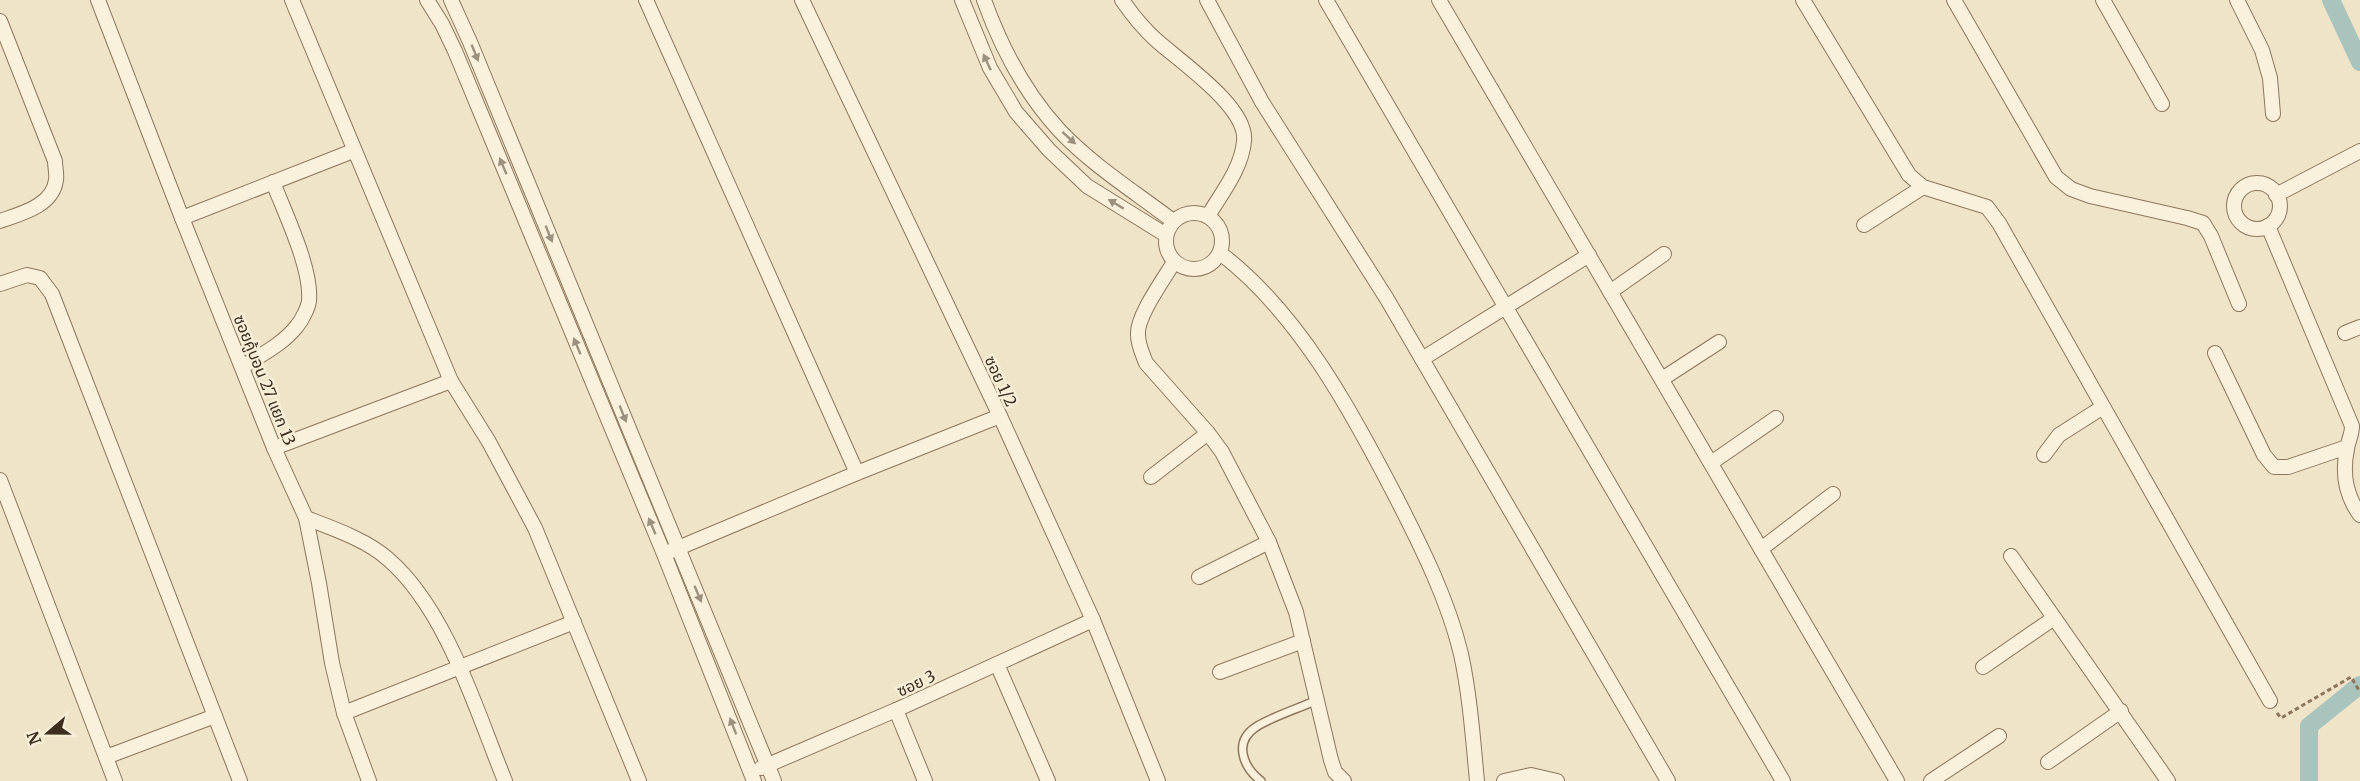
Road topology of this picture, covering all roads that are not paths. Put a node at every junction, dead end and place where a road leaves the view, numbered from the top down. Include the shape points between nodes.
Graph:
1 (98, 0) edge
2 (292, 0) edge
3 (428, 0) edge
4 (451, 0) edge
5 (646, 0) edge
6 (802, 0) edge
7 (962, 0) edge
8 (984, 0) edge
9 (1122, 0) edge
10 (1207, 0) edge
11 (1326, 0) edge
12 (1439, 0) edge
13 (1803, 0) edge
14 (1954, 0) edge
15 (2103, 0) edge
16 (2237, 0) edge
17 (0, 21) edge
18 (2162, 104) dead end
19 (1041, 107) junction
20 (2273, 114) dead end
21 (1024, 121) junction
22 (353, 151) junction
23 (2360, 151) edge
24 (273, 182) junction
25 (1923, 187) junction
26 (2277, 195) junction
27 (1208, 216) junction
28 (182, 218) junction
29 (0, 221) edge
30 (1173, 221) junction
31 (1864, 225) dead end
32 (2268, 226) junction
33 (1166, 235) junction
34 (1220, 253) junction
35 (1664, 254) dead end
36 (1589, 255) junction
37 (1174, 262) junction
38 (0, 284) edge
39 (1610, 292) junction
40 (2240, 304) dead end
41 (1505, 307) junction
42 (2360, 327) edge
43 (2345, 333) dead end
44 (1719, 342) dead end
45 (2215, 353) dead end
46 (1422, 358) junction
47 (242, 367) junction
48 (1662, 379) junction
49 (451, 381) junction
50 (2103, 407) junction
51 (1000, 416) junction
52 (1776, 418) dead end
53 (1208, 433) junction
54 (2347, 447) junction
55 (274, 448) junction
56 (2044, 455) dead end
57 (1711, 463) junction
58 (857, 473) junction
59 (1151, 477) dead end
60 (0, 480) edge
61 (1833, 494) dead end
62 (2360, 515) edge
63 (306, 518) junction
64 (1269, 542) junction
65 (678, 548) junction
66 (1761, 549) junction
67 (664, 554) junction
68 (2011, 556) dead end
69 (1199, 576) dead end
70 (2054, 618) junction
71 (1094, 620) junction
72 (574, 622) junction
73 (1303, 641) junction
74 (997, 664) junction
75 (458, 666) junction
76 (1983, 667) dead end
77 (1220, 672) dead end
78 (1317, 700) junction
79 (2270, 701) road end
80 (896, 710) junction
81 (2121, 711) junction
82 (344, 713) junction
83 (215, 716) junction
84 (2000, 736) dead end
85 (106, 758) junction
86 (2048, 762) dead end
87 (768, 765) junction
88 (752, 776) edge
89 (115, 781) edge
90 (240, 781) edge
91 (369, 781) edge
92 (505, 781) edge
93 (639, 781) edge
94 (774, 781) edge
95 (925, 781) edge
96 (1048, 781) edge
97 (1158, 781) edge
98 (1261, 781) edge
99 (1344, 781) edge
100 (1477, 781) edge
101 (1504, 781) edge
102 (1557, 781) edge
103 (1668, 781) edge
104 (1784, 781) edge
105 (1897, 781) edge
106 (1931, 781) edge
107 (2169, 781) edge

1 - 28 street, ซอยคู้บอน 27 แยก 13
2 - 22 street
67 -> 3 street via 454,51
4 -> 65 street
5 - 58 street
6 - 51 street, ซอย 1/2
21 -> 7 street via 990,68
8 - 19 street via 1005,50
9 - 27 street via 1152,36 1221,96 1243,128 1244,141 1232,176
10 - 46 street via 1262,102
11 - 41 street
12 - 36 street
13 - 25 street via 1909,175
14 - 40 street via 2056,177 2071,189 2090,196 2203,223
15 - 18 street
16 - 20 street via 2262,51 2270,78
17 - 29 street via 55,161 56,182 48,198 28,211
19 - 21 street
19 -> 30 street via 1059,130 1092,159
33 -> 21 street via 1087,186
22 - 24 street
22 - 49 street
23 - 26 street
24 - 28 street
24 - 47 street via 306,273 309,303 298,325
25 - 31 street
25 - 50 street via 1987,207
26 - 32 street via 2280,207
26 - 32 street via 2268,186 2257,183 2237,194 2236,217 2245,226
27 - 30 street via 1195,212
27 - 34 street via 1221,232
28 - 47 street, ซอยคู้บอน 27 แยก 13
30 - 33 street
32 - 54 street via 2347,412 2352,438
33 - 37 street via 1167,249
34 - 37 street via 1200,269
34 - 100 street via 1265,294 1331,379 1424,551 1461,655
35 - 39 street
36 - 39 street
36 - 41 street
37 - 53 street via 1137,334 1146,363
38 - 83 street via 27,275 40,278 52,294
39 - 48 street
41 - 46 street
41 - 104 street
42 - 43 street
44 - 48 street
45 - 54 street via 2264,455 2274,467 2288,467
46 - 103 street
47 - 55 street, ซอยคู้บอน 27 แยก 13
48 - 57 street
49 - 55 street
49 - 72 street via 514,486
50 - 56 street via 2059,435
50 - 79 street
51 - 58 street
51 - 71 street, ซอย 1/2
52 - 57 street
53 - 59 street
53 - 64 street
54 - 62 street via 2347,489
55 - 63 street, ซอยคู้บอน 27 แยก 13
57 - 66 street
58 - 65 street
60 - 85 street
61 - 66 street
63 - 75 street via 344,533 387,558 434,615
63 - 82 street, ซอยคู้บอน 27 แยก 13
64 - 69 street
64 - 73 street
65 - 67 street
65 -> 87 street
66 - 105 street
88 -> 67 street
68 - 70 street
70 - 76 street
70 - 81 street
71 - 74 street, ซอย 3
71 - 97 street, ซอย 1/2
72 - 75 street
72 - 93 street
73 - 77 street
73 - 78 street
74 - 80 street, ซอย 3
74 - 96 street
75 - 82 street
75 - 92 street
78 - 98 lane via 1256,727 1243,741 1242,756 1250,773
78 - 99 street via 1331,760
80 - 87 street, ซอย 3
80 - 95 street
81 - 86 street
81 - 107 street
82 - 91 street, ซอยคู้บอน 27 แยก 13
83 - 85 street
83 - 90 street
84 - 106 street
85 - 89 street
87 - 88 street, ซอย 3
87 - 94 street
101 - 102 street via 1531,775

